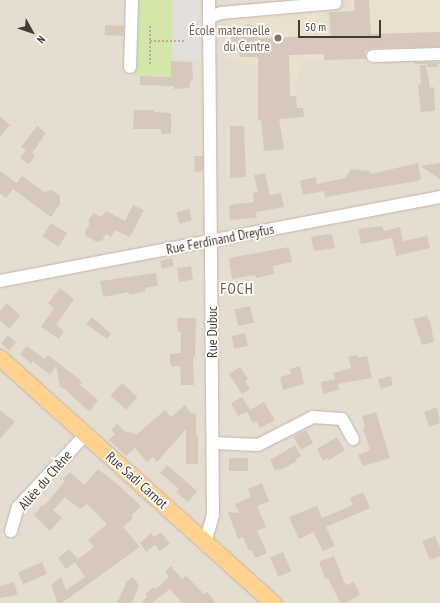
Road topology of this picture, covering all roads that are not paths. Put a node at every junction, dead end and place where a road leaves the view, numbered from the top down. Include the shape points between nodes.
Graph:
1 (132, 0) edge
2 (209, 0) edge
3 (336, 2) dead end
4 (209, 17) junction
5 (440, 54) edge
6 (373, 56) dead end
7 (130, 67) dead end
8 (440, 197) edge
9 (212, 240) junction
10 (0, 281) edge
11 (0, 358) edge
12 (86, 434) junction
13 (353, 439) dead end
14 (213, 443) junction
15 (11, 531) dead end
16 (205, 543) junction
17 (273, 603) edge

1 - 7 street
2 - 4 street, Rue Dubuc
3 - 4 street via 221,13
4 - 9 street, Rue Dubuc
5 - 6 street
8 - 9 street, Rue Ferdinand Dreyfus
9 - 10 street, Rue Ferdinand Dreyfus
9 - 14 street, Rue Dubuc
11 - 12 main road, Rue Sadi Carnot
12 - 15 street, Allée du Chêne via 18,507
12 - 16 main road, Rue Sadi Carnot
13 - 14 street via 342,420 313,417 258,445
14 - 16 street, Rue Dubuc via 213,515
16 - 17 main road, Rue Sadi Carnot

